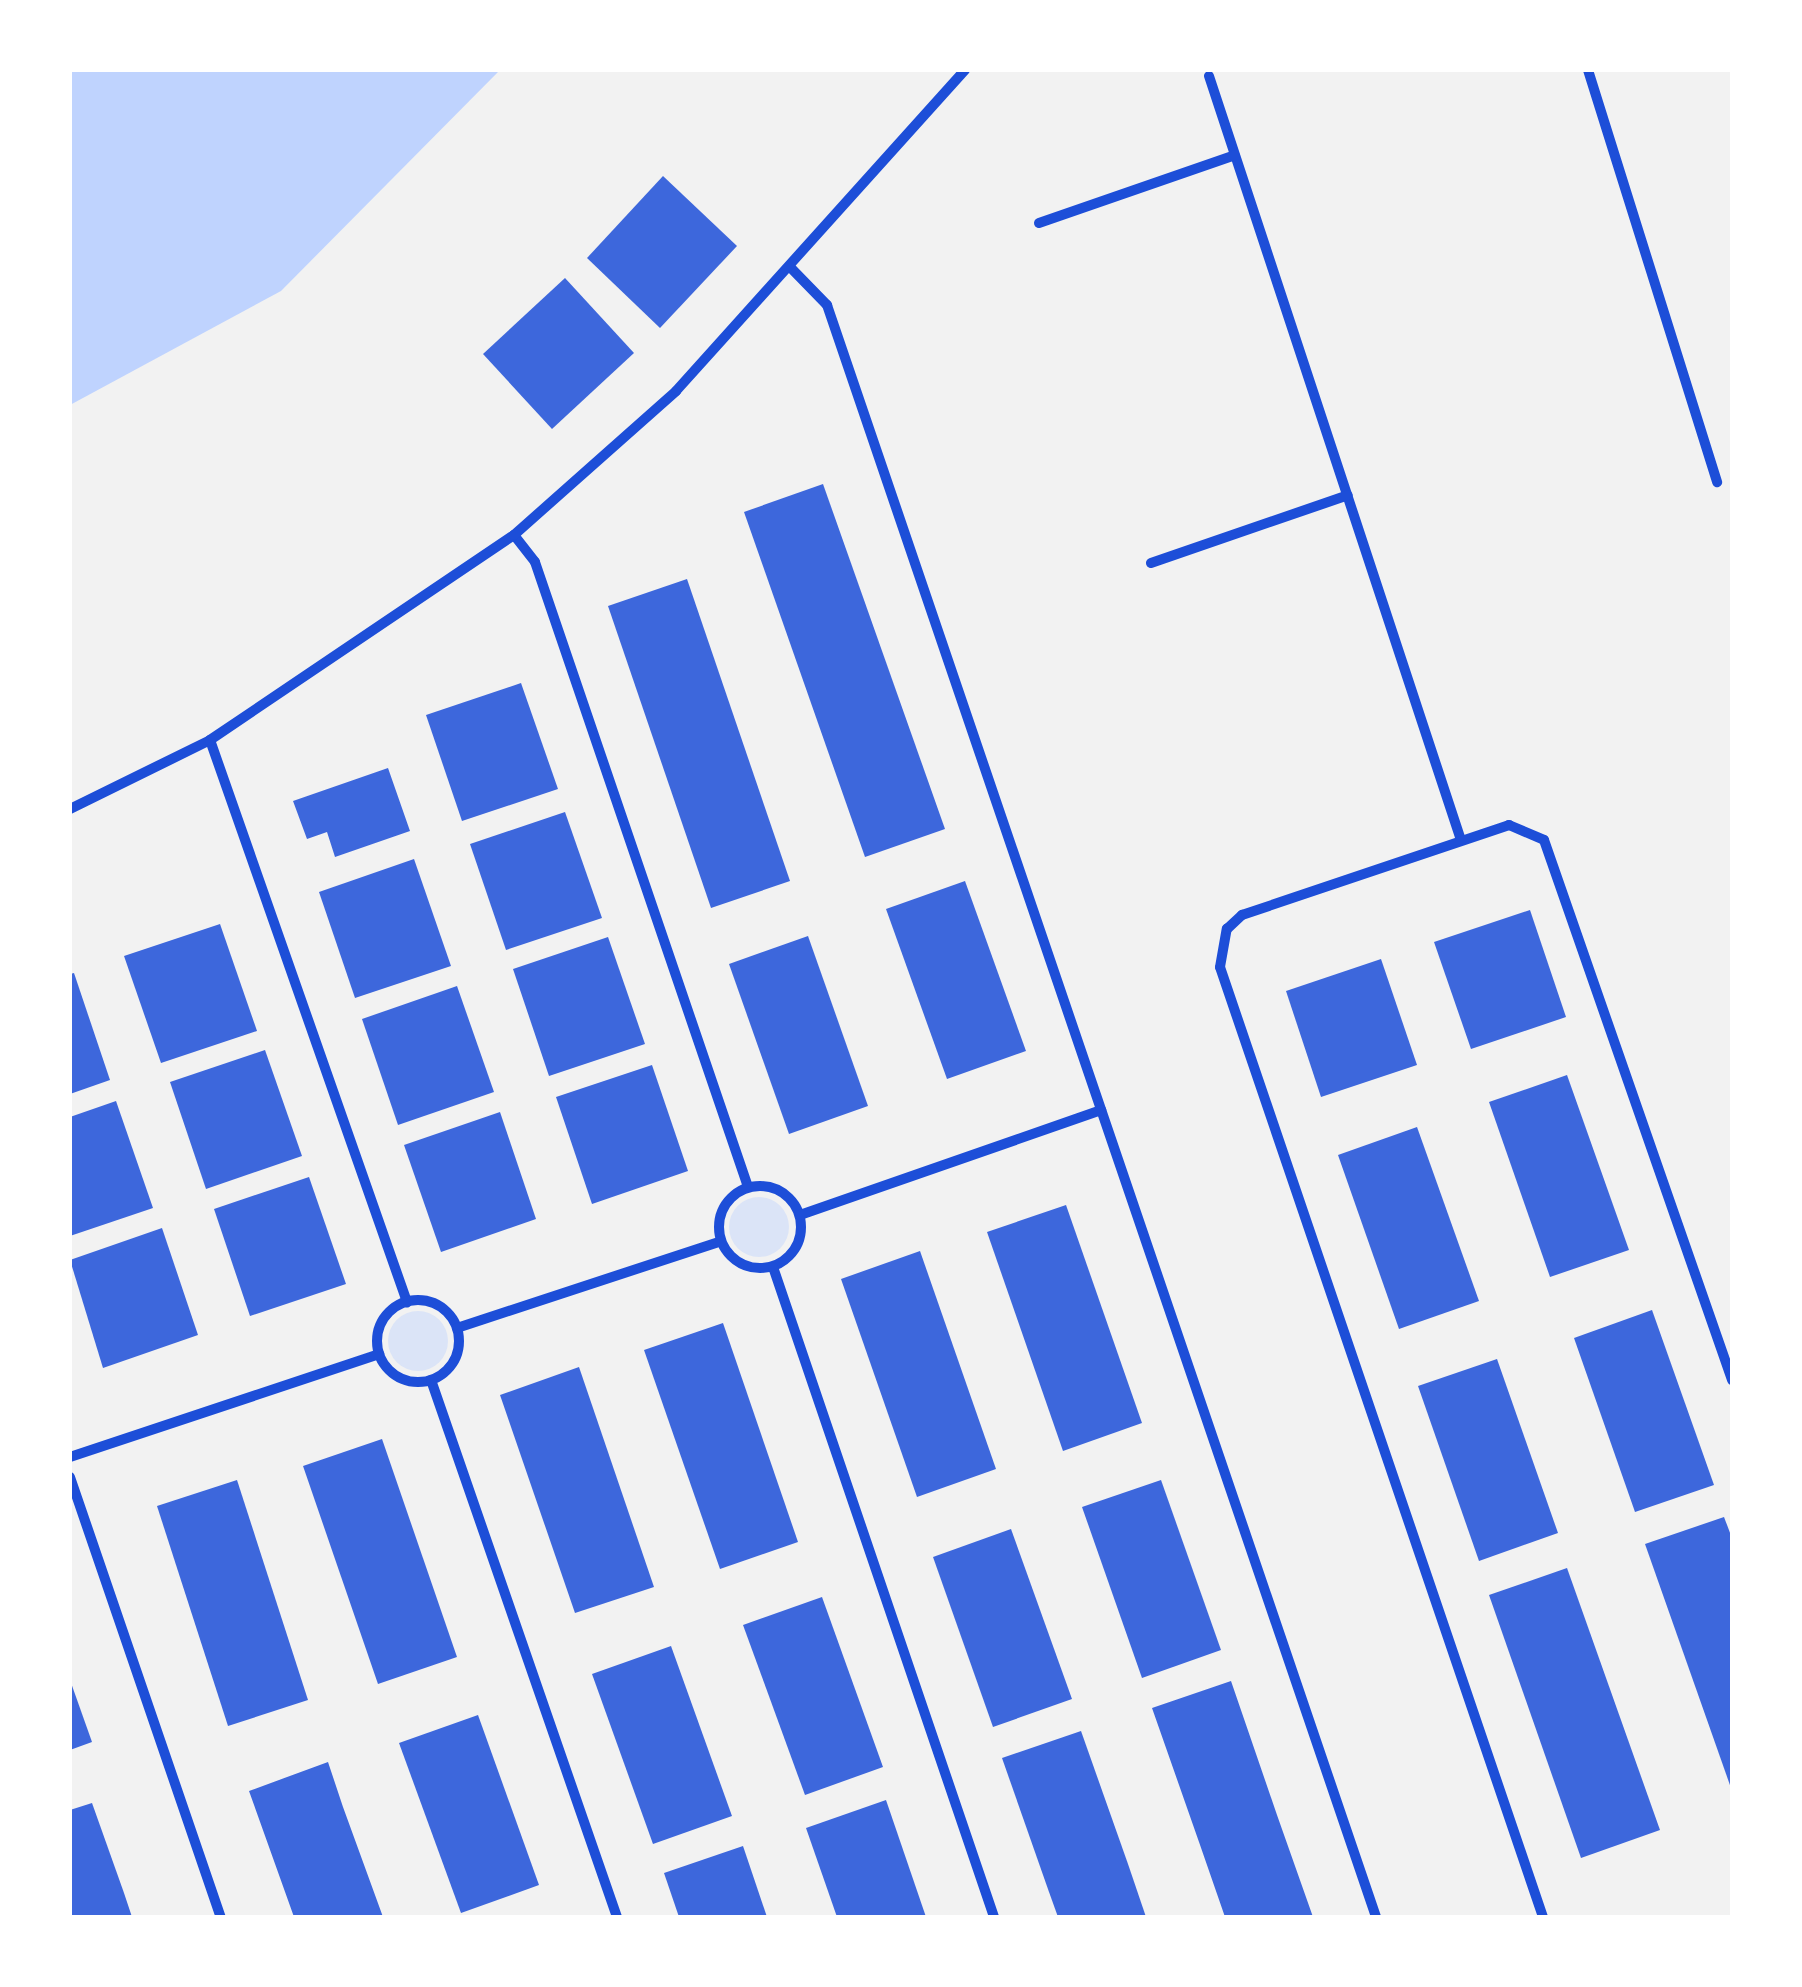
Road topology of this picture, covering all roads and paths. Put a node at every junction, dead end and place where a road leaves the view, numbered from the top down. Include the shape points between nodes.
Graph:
1 (965, 70) edge
2 (1588, 70) edge
3 (1209, 76) dead end
4 (1236, 155) junction
5 (1038, 223) dead end
6 (791, 268) junction
7 (1718, 482) dead end
8 (1348, 495) junction
9 (514, 535) junction
10 (1151, 562) dead end
11 (210, 740) junction
12 (70, 809) edge
13 (1462, 840) junction
14 (1101, 1110) junction
15 (748, 1187) junction
16 (800, 1216) junction
17 (721, 1241) junction
18 (773, 1267) junction
19 (407, 1302) junction
20 (457, 1328) junction
21 (379, 1354) junction
22 (432, 1380) junction
23 (1732, 1380) edge
24 (70, 1457) edge
25 (70, 1477) edge
26 (221, 1917) edge
27 (617, 1917) edge
28 (994, 1917) edge
29 (1376, 1917) edge
30 (1543, 1917) edge

1 - 6 street
2 - 7 street
3 - 4 street
4 - 5 street
4 - 8 street
6 - 9 street via 676,391
6 - 14 street via 828,305
8 - 10 street
8 - 13 street
9 - 11 street
9 - 15 street via 535,562
11 - 12 street
11 - 19 street
13 - 23 street via 1528,829 1558,861
13 - 30 street via 1242,915 1227,929 1220,966
14 - 16 street
14 - 29 street
15 - 16 street via 776,1189
15 - 17 street via 721,1213
16 - 18 street via 798,1244
17 - 18 street via 738,1263
17 - 20 street
18 - 28 street
19 - 20 street via 435,1304
19 - 21 street via 379,1327
20 - 22 street via 454,1362
21 - 22 street via 395,1375
21 - 24 street
22 - 27 street
25 - 26 street

